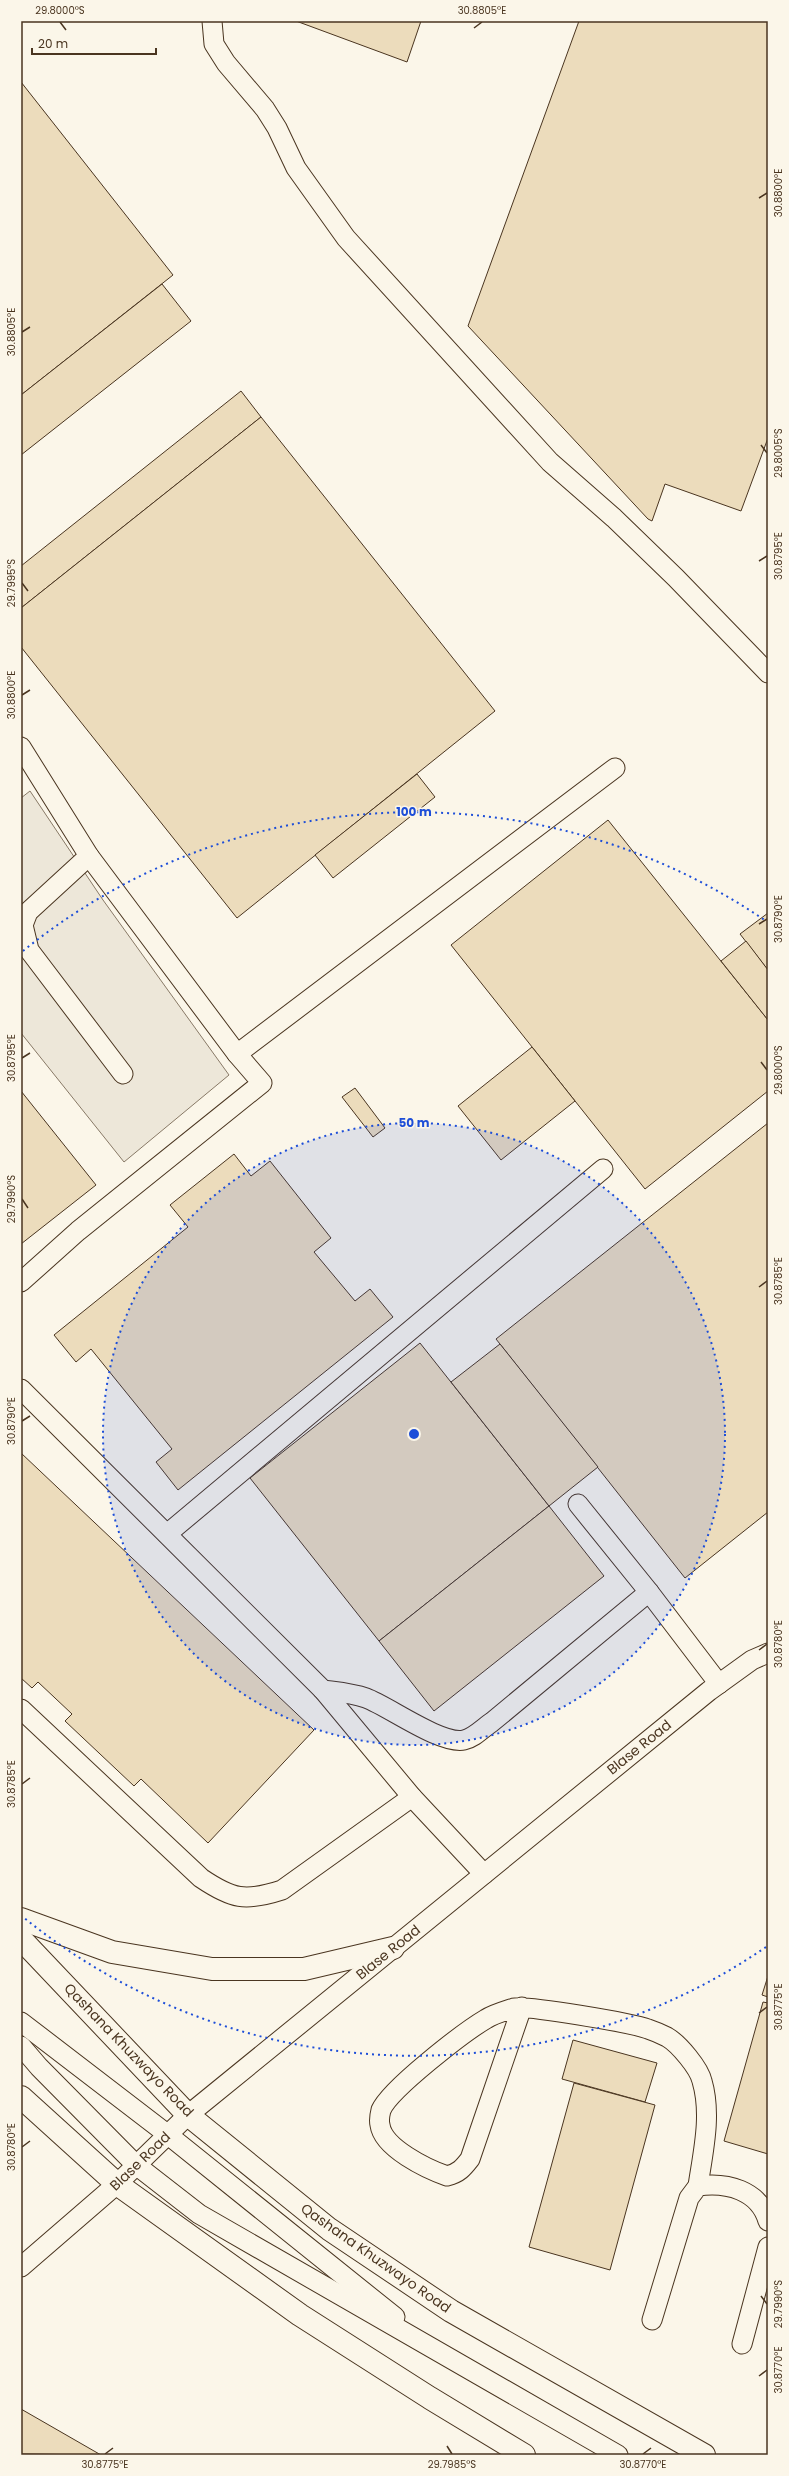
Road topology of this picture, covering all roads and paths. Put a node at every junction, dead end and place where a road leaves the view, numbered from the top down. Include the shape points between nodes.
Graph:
1 (212, 21) edge
2 (768, 673) edge
3 (21, 747) edge
4 (615, 768) dead end
5 (89, 856) junction
6 (237, 1054) junction
7 (123, 1074) dead end
8 (603, 1169) dead end
9 (21, 1282) edge
10 (21, 1389) edge
11 (578, 1504) dead end
12 (167, 1534) junction
13 (649, 1592) junction
14 (768, 1653) edge
15 (719, 1684) junction
16 (324, 1690) junction
17 (21, 1709) edge
18 (412, 1797) junction
19 (484, 1874) junction
20 (21, 1919) edge
21 (21, 1939) edge
22 (393, 1948) junction
23 (522, 2007) junction
24 (21, 2022) edge
25 (21, 2046) edge
26 (21, 2097) edge
27 (188, 2115) junction
28 (167, 2134) junction
29 (136, 2165) junction
30 (117, 2184) junction
31 (698, 2186) junction
32 (768, 2221) edge
33 (768, 2247) edge
34 (21, 2267) edge
35 (652, 2320) dead end
36 (742, 2344) dead end
37 (446, 2358) junction
38 (524, 2455) edge
39 (618, 2455) edge
40 (704, 2455) edge

1 - 2 lane via 214,44 277,128 296,168 346,238 550,462 614,518 676,578
3 - 5 lane
4 - 6 lane
5 - 6 lane
5 - 7 lane via 28,912 23,925 28,950
6 - 9 lane via 262,1083 78,1231
8 - 12 lane
10 - 12 lane
11 - 13 lane
12 - 16 lane
13 - 15 lane
13 - 16 lane via 492,1722 462,1741 449,1739 367,1699
14 - 15 lane, Blase Road via 752,1660
15 - 19 lane, Blase Road
16 - 18 lane
17 - 18 lane via 201,1878 222,1892 236,1896 258,1898 282,1890
18 - 19 lane
19 - 22 lane, Blase Road
20 - 22 main road via 112,1952 212,1969 304,1969
21 - 27 main road, Qashana Khuzwayo Road
22 - 27 lane, Blase Road
23 - 23 lane via 470,2159 464,2168 447,2176 414,2160 392,2144 382,2133 379,2123 382,2110 394,2094 438,2053 486,2019
23 - 31 lane via 647,2028 668,2038 684,2052 702,2079 705,2096 707,2118
24 - 28 lane
25 - 29 lane
26 - 30 main road
27 - 28 lane, Blase Road
27 - 40 main road, Qashana Khuzwayo Road via 329,2229 451,2311
28 - 29 lane, Blase Road
28 - 37 lane
29 - 30 lane, Blase Road
29 - 37 lane via 199,2214
30 - 34 lane, Blase Road
30 - 38 main road via 300,2315
31 - 32 lane via 711,2184 744,2190 755,2198 766,2212
31 - 35 lane via 689,2198
33 - 36 lane
37 - 39 lane

